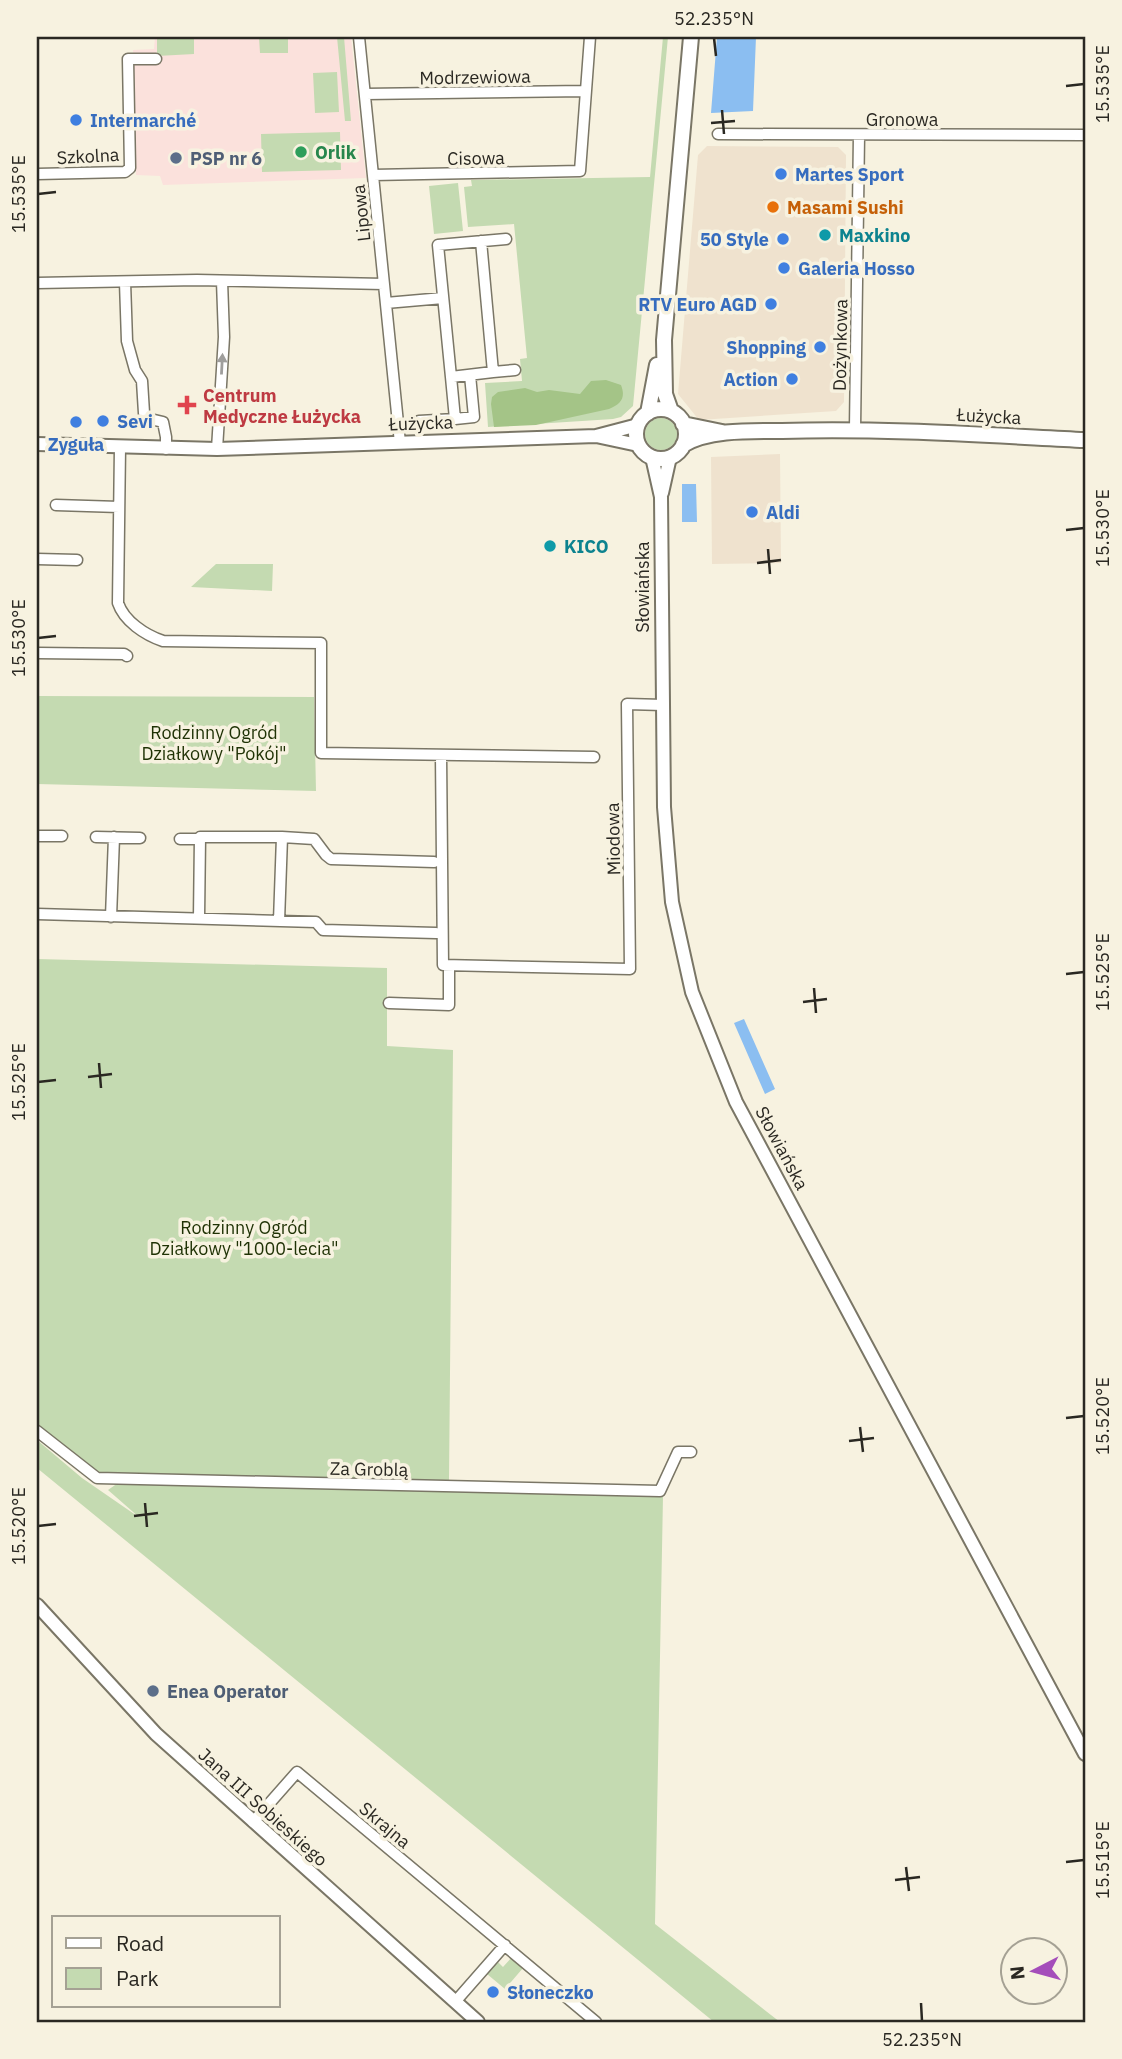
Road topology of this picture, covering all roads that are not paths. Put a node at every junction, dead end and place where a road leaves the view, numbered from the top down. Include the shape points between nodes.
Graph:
1 (359, 37) edge
2 (590, 37) edge
3 (691, 37) edge
4 (156, 58) dead end
5 (585, 91) junction
6 (365, 94) junction
7 (718, 134) dead end
8 (859, 135) junction
9 (1085, 135) edge
10 (37, 174) edge
11 (373, 176) junction
12 (506, 239) dead end
13 (481, 241) junction
14 (222, 281) junction
15 (125, 282) junction
16 (37, 283) edge
17 (384, 285) junction
18 (443, 298) junction
19 (386, 303) junction
20 (663, 340) junction
21 (515, 370) dead end
22 (493, 373) junction
23 (470, 375) junction
24 (451, 377) junction
25 (671, 411) junction
26 (648, 413) junction
27 (455, 419) junction
28 (419, 421) dead end
29 (683, 424) junction
30 (638, 425) junction
31 (855, 429) junction
32 (723, 432) junction
33 (596, 436) junction
34 (1085, 440) edge
35 (400, 443) junction
36 (37, 444) edge
37 (638, 445) junction
38 (683, 445) junction
39 (120, 447) junction
40 (166, 449) junction
41 (216, 449) junction
42 (652, 457) junction
43 (670, 457) junction
44 (661, 497) junction
45 (56, 505) dead end
46 (119, 507) junction
47 (37, 559) edge
48 (77, 560) dead end
49 (37, 653) edge
50 (127, 656) dead end
51 (663, 705) junction
52 (441, 755) junction
53 (594, 757) dead end
54 (37, 836) edge
55 (62, 836) dead end
56 (96, 837) dead end
57 (282, 837) junction
58 (114, 838) junction
59 (140, 838) dead end
60 (180, 839) dead end
61 (200, 839) junction
62 (434, 862) dead end
63 (37, 914) edge
64 (111, 917) junction
65 (198, 918) junction
66 (279, 921) junction
67 (436, 933) dead end
68 (449, 965) junction
69 (389, 1003) dead end
70 (37, 1431) edge
71 (691, 1452) dead end
72 (37, 1605) edge
73 (1085, 1754) edge
74 (253, 1822) junction
75 (505, 1945) junction
76 (455, 2002) junction
77 (478, 2022) edge
78 (596, 2022) edge

1 - 6 street, Lipowa
2 - 5 street
3 - 20 main road
4 - 10 street, Szkolna via 128,59 131,167 124,173
5 - 6 street, Modrzewiowa
5 - 11 street, Cisowa via 580,171
6 - 11 street, Lipowa
7 - 8 street, Gronowa
8 - 9 street, Gronowa
8 - 31 street, Dożynkowa
11 - 17 street, Lipowa
12 - 13 street
13 - 18 street via 438,245
13 - 22 street
14 - 15 street
14 - 17 street
41 -> 14 street via 224,337
15 - 16 street
15 - 40 street via 127,341 142,381 144,413 146,418 163,422
17 - 19 street, Lipowa
18 - 19 street
18 - 24 street
19 - 35 street, Lipowa
20 - 25 main road via 665,394
20 - 26 main road
21 - 22 street
22 - 23 street
23 - 24 street
23 - 27 street via 474,417
24 - 27 street
25 - 26 main road
25 - 29 main road
26 - 30 main road
27 - 28 street
29 - 32 main road, Łużycka
29 - 38 main road
30 - 33 street, Łużycka
30 - 37 main road
31 - 32 main road, Łużycka
31 - 34 main road, Łużycka
32 - 38 main road, Łużycka
33 - 35 street, Łużycka
33 - 37 street, Łużycka
35 - 41 street, Łużycka
36 - 39 street, Łużycka
37 - 42 main road
38 - 43 main road
39 - 40 street, Łużycka
39 - 46 street
40 - 41 street, Łużycka
42 - 43 main road
42 - 44 street, Słowiańska
43 - 44 street, Słowiańska
44 - 51 street, Słowiańska
45 - 46 street
46 - 52 street via 118,603 126,618 163,641 321,643 321,753
47 - 48 street
49 - 50 street
51 - 68 street, Miodowa via 627,704 630,969
51 - 73 street, Słowiańska via 665,836 672,902 692,992 710,1041 736,1102
52 - 53 street
52 - 68 street via 443,965
54 - 55 street
56 - 58 street
57 - 61 street
57 - 62 street via 314,839 331,859
57 - 66 street
58 - 59 street
58 - 64 street
60 - 61 street
61 - 65 street
63 - 64 street
64 - 65 street
65 - 66 street
66 - 67 street via 316,922 323,930
68 - 69 street via 449,1005
70 - 71 street, Za Groblą via 97,1478 660,1491 678,1452
72 - 74 street, Jana III Sobieskiego via 149,1727
74 - 75 street, Skrajna via 297,1772
74 - 76 street, Jana III Sobieskiego
75 - 76 street
75 - 78 street, Skrajna
76 - 77 street, Jana III Sobieskiego

